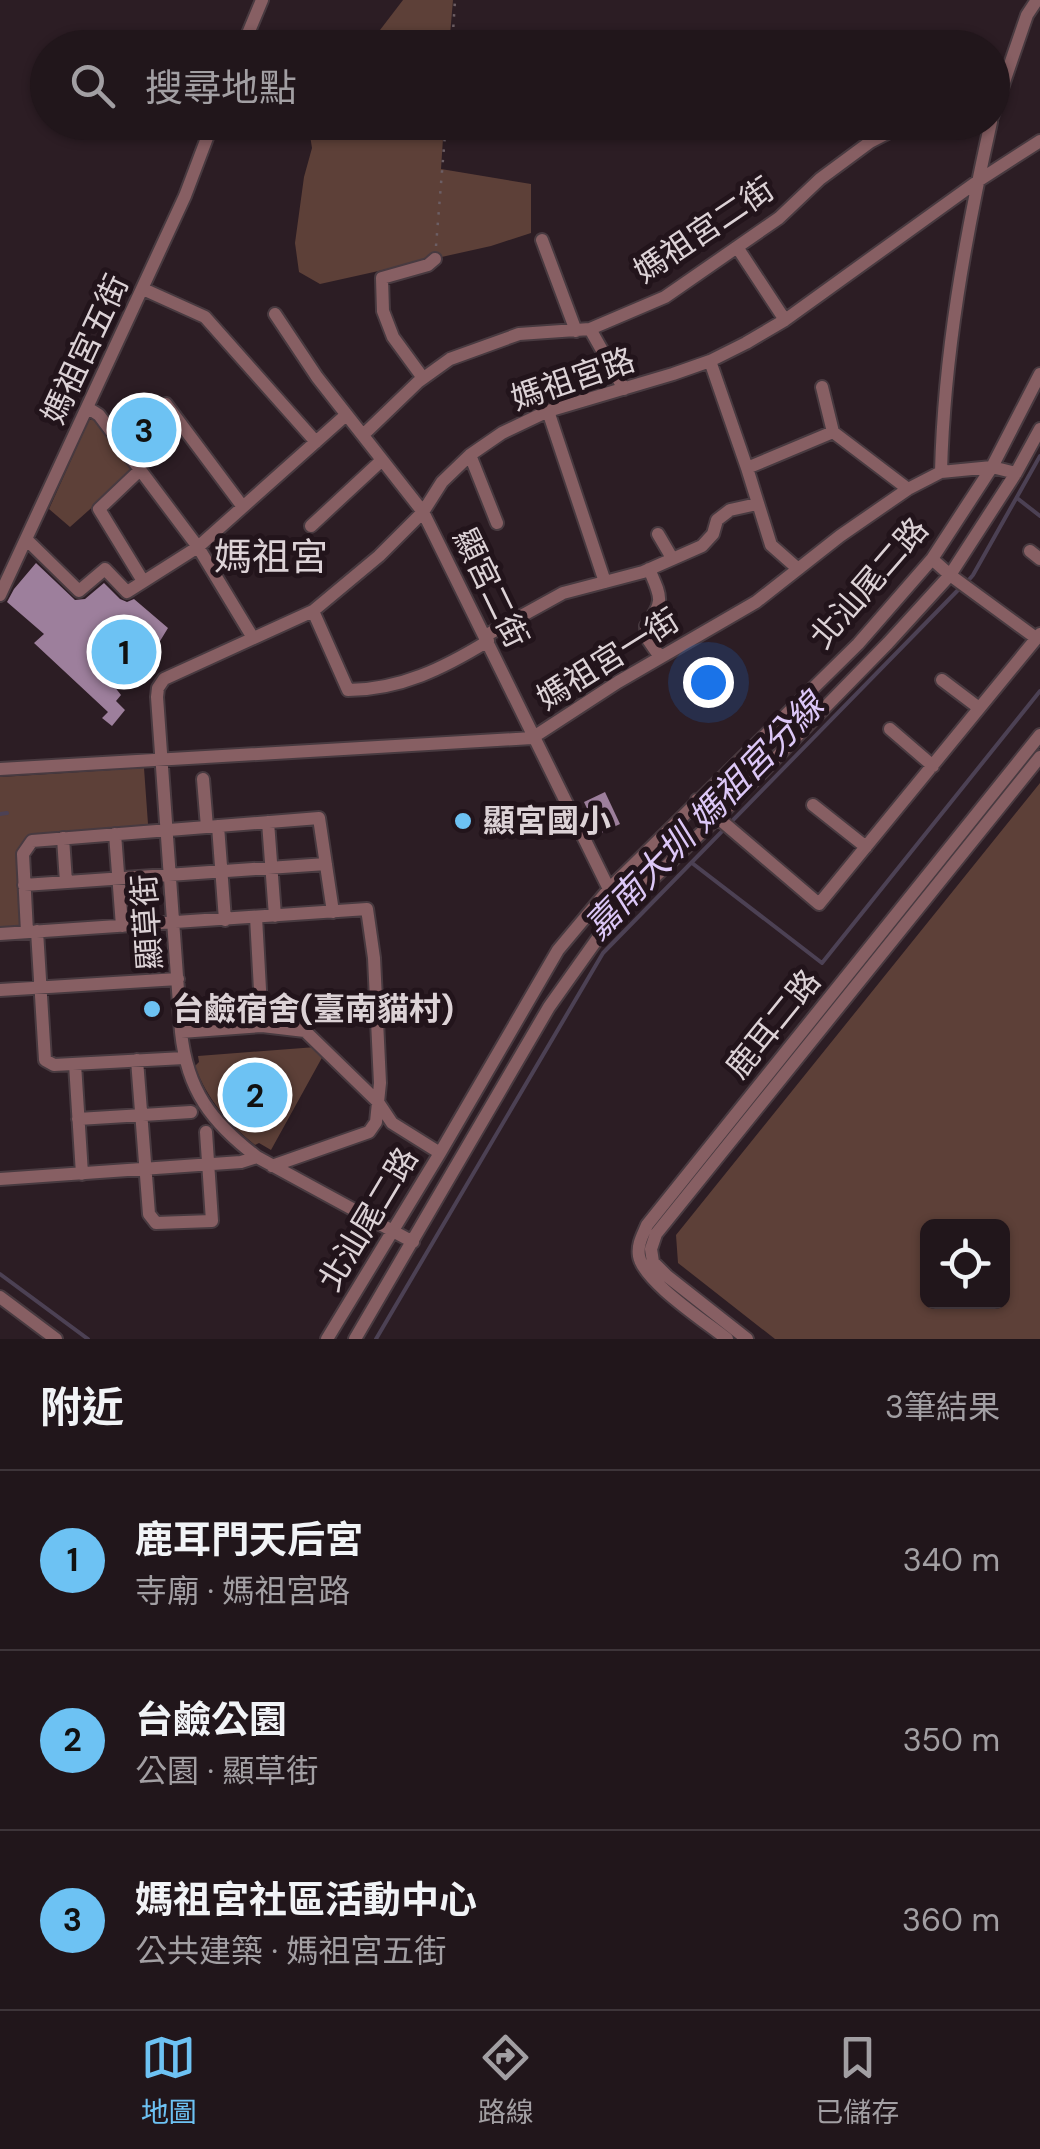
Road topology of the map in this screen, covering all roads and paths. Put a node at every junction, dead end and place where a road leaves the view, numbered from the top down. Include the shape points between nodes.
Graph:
1 (262, 0) edge
2 (455, 0) edge
3 (1036, 0) edge
4 (250, 30) edge
5 (453, 30) edge
6 (1010, 66) edge
7 (207, 140) edge
8 (445, 140) edge
9 (874, 140) edge
10 (987, 140) edge
11 (1040, 142) edge
12 (978, 181) junction
13 (542, 240) dead end
14 (736, 247) junction
15 (436, 258) joint
16 (142, 290) junction
17 (275, 314) dead end
18 (785, 320) junction
19 (583, 330) junction
20 (710, 361) junction
21 (1040, 374) edge
22 (423, 378) junction
23 (822, 387) dead end
24 (624, 389) junction
25 (166, 404) dead end
26 (88, 408) junction
27 (548, 411) junction
28 (346, 415) junction
29 (1040, 429) edge
30 (833, 432) junction
31 (364, 435) junction
32 (316, 442) junction
33 (470, 454) junction
34 (382, 460) junction
35 (992, 467) junction
36 (747, 468) junction
37 (140, 470) junction
38 (941, 472) junction
39 (1016, 473) junction
40 (908, 489) junction
41 (757, 504) junction
42 (244, 507) junction
43 (423, 512) junction
44 (497, 523) dead end
45 (311, 526) dead end
46 (658, 534) dead end
47 (27, 540) junction
48 (198, 547) junction
49 (672, 558) junction
50 (932, 559) junction
51 (797, 568) junction
52 (649, 569) junction
53 (950, 575) junction
54 (142, 582) junction
55 (604, 582) junction
56 (0, 595) edge
57 (313, 611) junction
58 (1038, 636) edge
59 (253, 638) junction
60 (487, 639) junction
61 (660, 657) junction
62 (942, 680) dead end
63 (979, 708) junction
64 (890, 729) dead end
65 (1040, 736) edge
66 (532, 738) junction
67 (1040, 757) edge
68 (162, 760) junction
69 (933, 766) junction
70 (0, 770) edge
71 (203, 779) dead end
72 (697, 800) junction
73 (813, 805) dead end
74 (718, 817) junction
75 (268, 822) junction
76 (213, 826) junction
77 (168, 830) junction
78 (116, 834) junction
79 (63, 838) junction
80 (866, 847) junction
81 (326, 864) junction
82 (272, 868) junction
83 (222, 871) junction
84 (171, 876) junction
85 (119, 878) junction
86 (66, 882) junction
87 (24, 885) junction
88 (609, 889) junction
89 (625, 905) junction
90 (332, 912) junction
91 (275, 916) junction
92 (256, 918) junction
93 (225, 920) junction
94 (174, 923) junction
95 (122, 926) junction
96 (32, 932) junction
97 (0, 934) edge
98 (178, 979) junction
99 (41, 987) junction
100 (0, 990) edge
101 (262, 1026) junction
102 (181, 1032) junction
103 (184, 1058) junction
104 (137, 1060) junction
105 (74, 1064) junction
106 (378, 1102) junction
107 (190, 1112) dead end
108 (141, 1115) junction
109 (78, 1118) junction
110 (206, 1132) dead end
111 (440, 1153) junction
112 (257, 1157) junction
113 (208, 1164) junction
114 (272, 1166) junction
115 (145, 1169) junction
116 (82, 1174) junction
117 (0, 1180) edge
118 (392, 1230) junction
119 (413, 1242) junction
120 (0, 1297) edge
121 (56, 1339) edge
122 (328, 1339) edge
123 (354, 1339) edge
124 (727, 1339) edge
125 (747, 1339) edge

1 - 4 street
2 - 5 path
3 - 6 street
7 - 16 street, 媽祖宮五街
8 - 15 path
9 - 14 street, 媽祖宮二街
10 - 12 street
11 - 12 street, 媽祖宮路
12 - 18 street, 媽祖宮路
12 - 38 street via 950,336
13 - 19 street
14 - 18 street
14 - 19 street, 媽祖宮二街 via 665,297
15 - 22 street via 382,278 383,312
16 - 26 street, 媽祖宮五街
16 - 32 street via 205,317
17 - 28 street, 顯宮二街
18 - 20 street, 媽祖宮路
19 - 22 street, 媽祖宮二街 via 518,334 450,359
19 - 24 street
20 - 24 street, 媽祖宮路
20 - 36 street
21 - 35 street, 北汕尾二路
22 - 31 street, 媽祖宮二街
23 - 30 street
24 - 27 street, 媽祖宮路
25 - 42 street
26 - 37 street
26 - 47 street, 媽祖宮五街
27 - 33 street, 媽祖宮路
27 - 55 street
28 - 31 street, 顯宮二街
28 - 32 street
29 - 39 street, 北汕尾二路
30 - 36 street
30 - 40 street
31 - 34 street, 顯宮二街
32 - 42 street
33 - 43 street, 媽祖宮路
33 - 44 street
34 - 43 street, 顯宮二街
34 - 45 street
35 - 38 street, 媽祖宮一街
35 - 39 street, 媽祖宮一街
35 - 50 street, 北汕尾二路
36 - 41 street
37 - 48 street
37 - 54 street via 99,509
38 - 40 street, 媽祖宮一街
39 - 53 street, 北汕尾二路
40 - 51 street, 媽祖宮一街
41 - 49 street via 730,510 702,546
41 - 51 street via 771,545
42 - 48 street
43 - 57 street, 媽祖宮路
43 - 60 street, 顯宮二街
46 - 49 street
47 - 54 street via 79,590 105,569 128,592
47 - 56 street, 媽祖宮五街
48 - 54 street
48 - 59 street
49 - 52 street
50 - 53 street
50 - 72 street, 北汕尾二路 via 858,644
51 - 61 street, 媽祖宮一街 via 756,602
52 - 55 street
52 - 61 street via 661,598 647,638
53 - 58 street
53 - 74 street, 北汕尾二路
55 - 60 street via 539,604
57 - 59 street, 媽祖宮路
57 - 60 street via 348,690 394,686 448,666
58 - 63 street
59 - 68 street, 媽祖宮路 via 158,688
60 - 66 street, 顯宮二街
61 - 66 street, 媽祖宮一街
62 - 63 street
63 - 69 street
64 - 69 street
65 - 124 street, 鹿耳二路 via 647,1225 639,1243 642,1268
66 - 68 street, 媽祖宮一街
66 - 88 street, 顯宮二街
67 - 125 street, 鹿耳二路 via 656,1234 653,1262
68 - 70 street, 媽祖宮一街
68 - 77 street, 顯草街
69 - 80 street
71 - 76 street
72 - 74 street
72 - 88 street, 北汕尾二路
73 - 80 street
74 - 80 street via 819,904
74 - 89 street, 北汕尾二路
75 - 76 street
75 - 81 street via 320,818
75 - 82 street
76 - 77 street
76 - 83 street
77 - 78 street
77 - 84 street, 顯草街
78 - 79 street
78 - 85 street
79 - 86 street
79 - 87 street via 32,841 23,854
81 - 82 street
81 - 90 street
82 - 83 street
82 - 91 street
83 - 84 street
83 - 93 street
84 - 85 street
84 - 94 street, 顯草街
85 - 86 street
85 - 95 street
86 - 87 street
87 - 96 street
88 - 89 street, 顯宮二街
88 - 111 street, 北汕尾二路 via 558,950
89 - 119 street, 北汕尾二路 via 550,1006
90 - 91 street
90 - 106 street via 367,909
91 - 92 street
92 - 93 street
92 - 101 street
93 - 94 street
94 - 95 street
94 - 98 street, 顯草街
95 - 96 street
96 - 97 street
96 - 99 street
98 - 99 street
98 - 102 street, 顯草街
99 - 100 street
99 - 105 street via 45,1060
101 - 102 street
101 - 106 street via 304,1031
102 - 103 street, 顯草街
103 - 104 street
103 - 112 street, 顯草街 via 214,1117
104 - 105 street
104 - 108 street
105 - 109 street
106 - 111 street via 392,1123
106 - 114 street via 369,1132
107 - 108 street
108 - 109 street
108 - 115 street
109 - 116 street
110 - 113 street
111 - 118 street, 北汕尾二路
112 - 113 street
112 - 114 street, 顯草街
113 - 115 street
113 - 115 street via 212,1221 156,1223 148,1214
114 - 118 street, 顯草街
115 - 116 street
116 - 117 street
118 - 119 street, 顯草街
118 - 122 street, 北汕尾二路
119 - 123 street, 北汕尾二路
120 - 121 street

